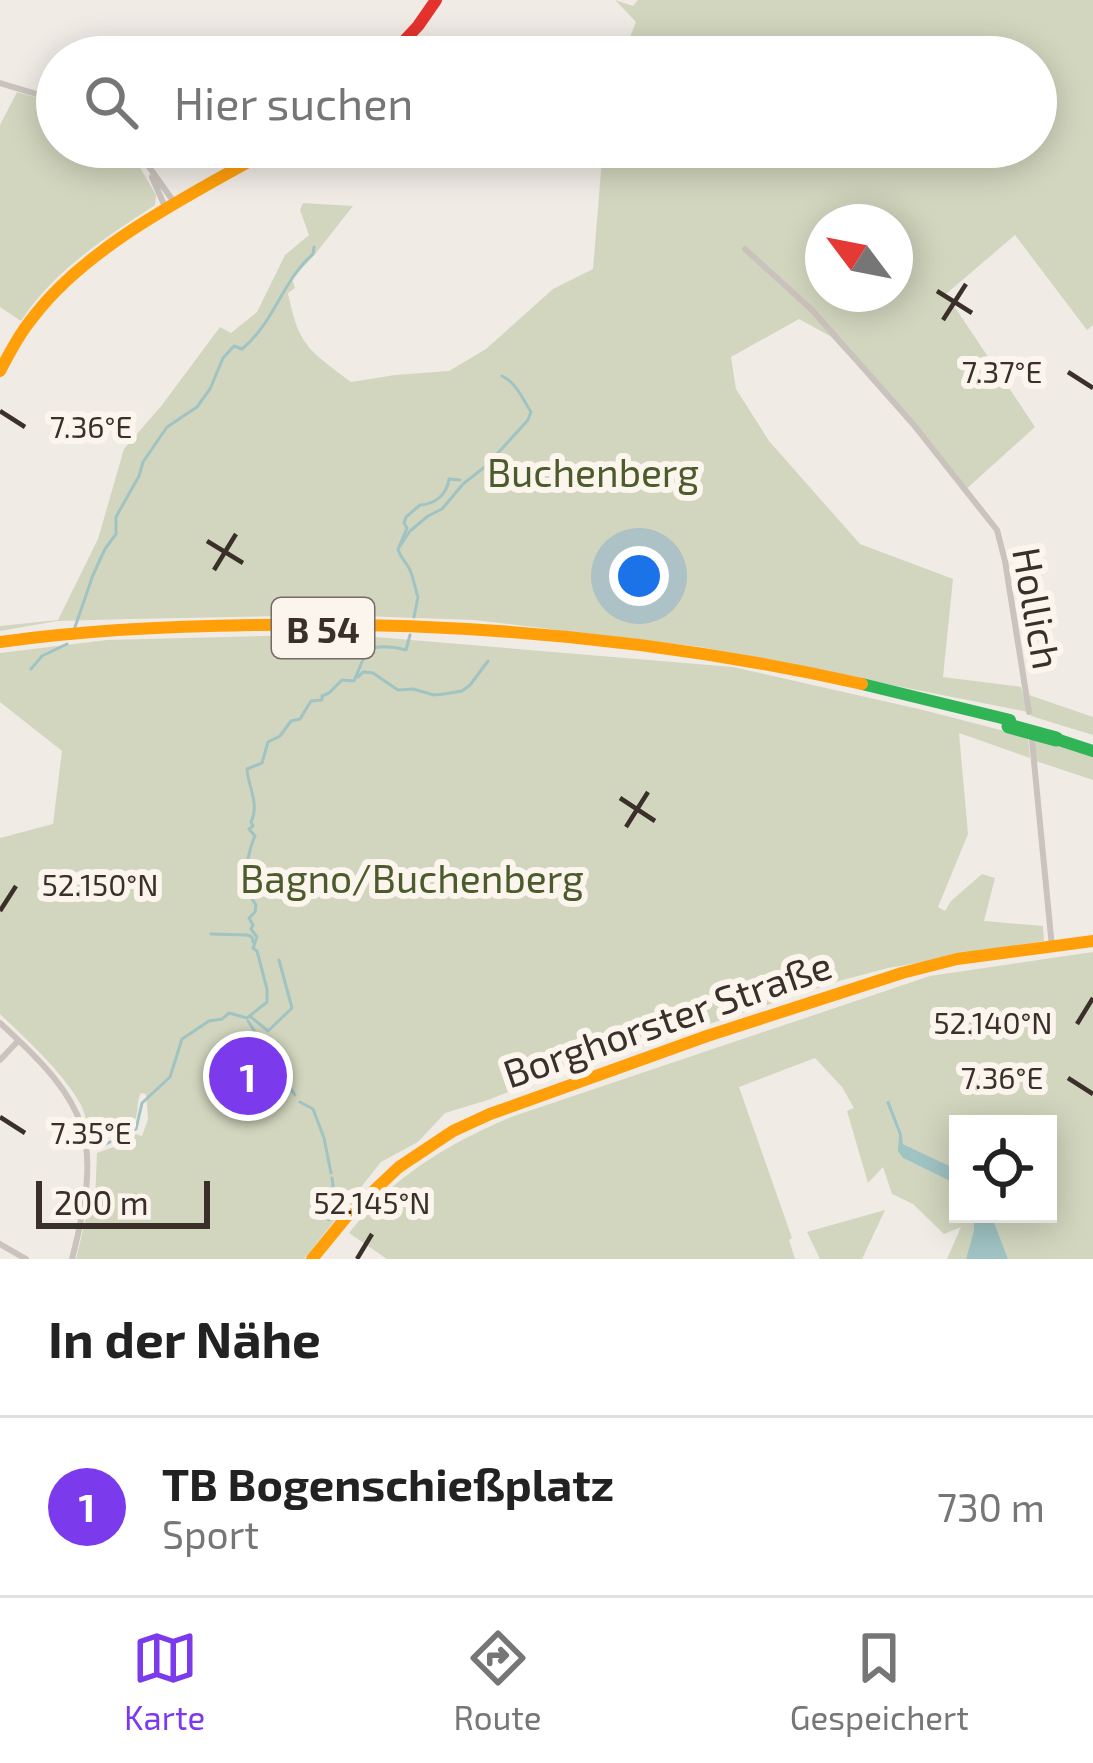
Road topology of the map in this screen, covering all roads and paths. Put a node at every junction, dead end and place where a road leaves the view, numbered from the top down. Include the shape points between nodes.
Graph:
1 (436, 0) edge
2 (408, 36) edge
3 (0, 83) edge
4 (36, 94) edge
5 (149, 168) edge
6 (239, 168) edge
7 (171, 208) junction
8 (745, 249) dead end
9 (0, 371) edge
10 (0, 645) edge
11 (1028, 712) dead end
12 (1032, 741) dead end
13 (1093, 748) edge
14 (1093, 941) edge
15 (1052, 947) junction
16 (0, 1023) edge
17 (19, 1040) junction
18 (0, 1060) edge
19 (0, 1244) edge
20 (26, 1259) edge
21 (72, 1259) edge
22 (312, 1259) edge

1 - 2 main road
3 - 4 street
5 - 7 street
6 - 7 main road
7 - 9 main road via 73,272 24,327
8 - 11 street, Hollich via 812,310 997,530
10 - 13 main road, B 54, bridge via 338,627 524,638 734,663
12 - 15 street
14 - 15 main road, Borghorster Straße
15 - 22 main road, Borghorster Straße via 902,973 490,1114 399,1166
16 - 17 street
17 - 18 street
17 - 21 street via 59,1082 82,1127 88,1184
19 - 20 street

